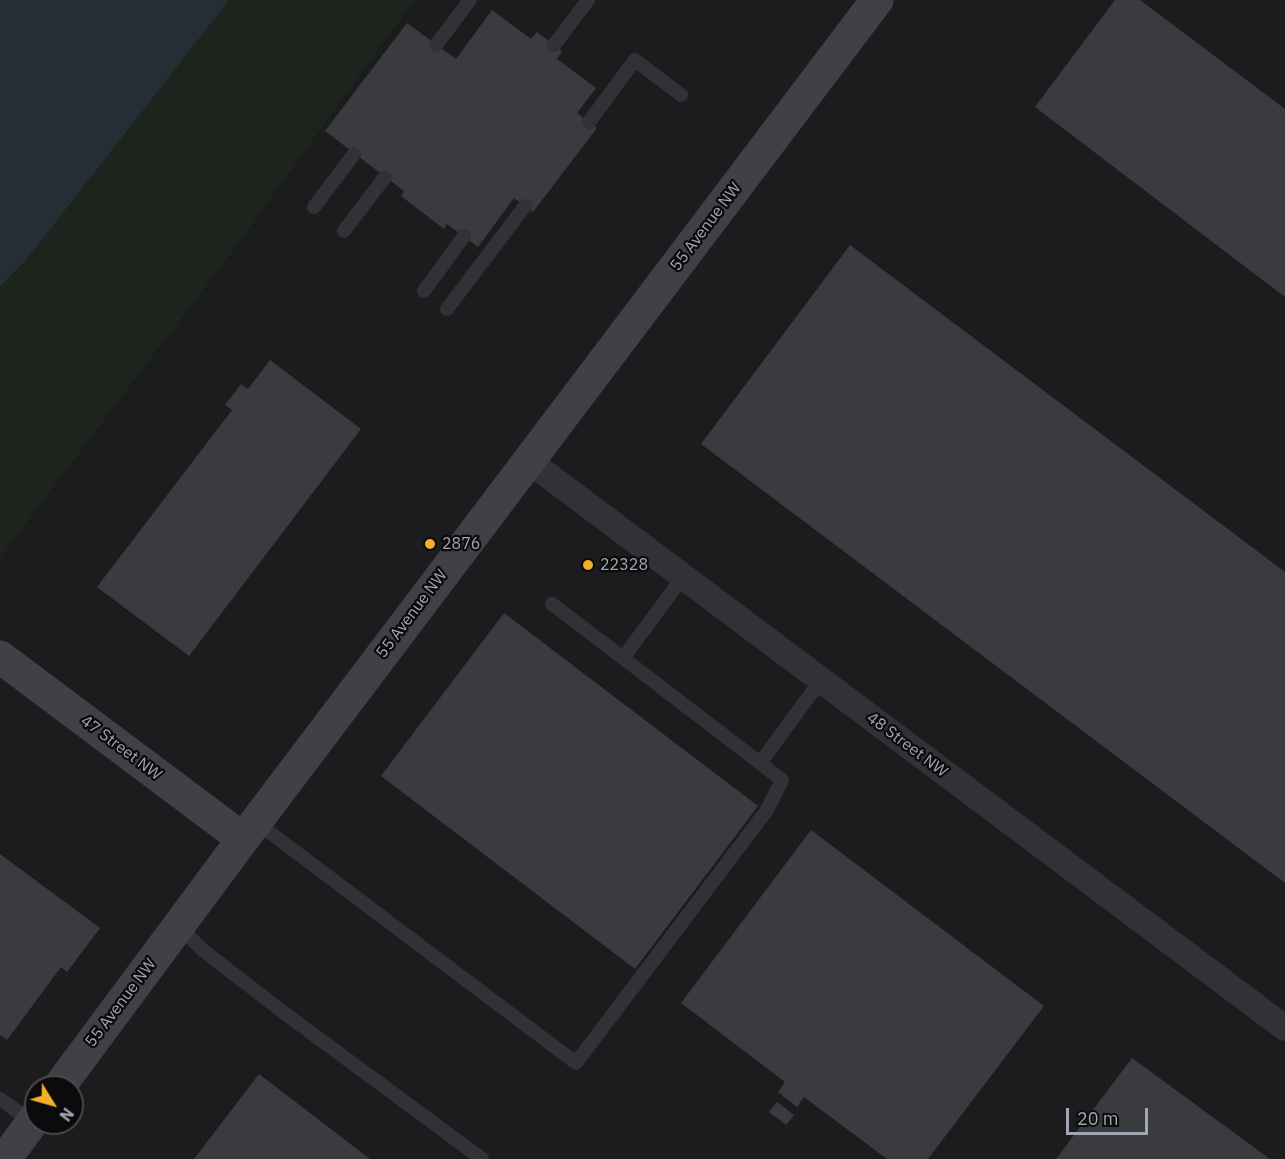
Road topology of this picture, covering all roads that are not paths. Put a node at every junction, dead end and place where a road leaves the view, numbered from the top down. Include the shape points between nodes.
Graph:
1 (470, 0) edge
2 (588, 0) edge
3 (878, 0) edge
4 (436, 45) dead end
5 (554, 45) dead end
6 (681, 95) dead end
7 (588, 122) dead end
8 (354, 154) dead end
9 (385, 177) dead end
10 (525, 206) dead end
11 (314, 207) dead end
12 (344, 231) dead end
13 (464, 236) dead end
14 (424, 291) dead end
15 (447, 309) dead end
16 (529, 461) junction
17 (684, 577) junction
18 (552, 604) dead end
19 (623, 658) junction
20 (6, 666) edge
21 (820, 680) junction
22 (760, 764) junction
23 (249, 831) junction
24 (178, 927) junction
25 (1285, 1029) edge
26 (67, 1075) edge
27 (0, 1098) edge
28 (24, 1114) edge
29 (24, 1133) edge
30 (5, 1159) edge
31 (482, 1159) edge

1 - 4 lane
2 - 5 lane
3 - 16 street, 55 Avenue NW
6 - 7 lane via 635,60
8 - 11 lane
9 - 12 lane
10 - 15 lane
13 - 14 lane
16 - 17 street, 48 Street NW
16 - 23 street, 55 Avenue NW
17 - 19 lane
17 - 21 street, 48 Street NW
18 - 19 lane
19 - 22 lane
20 - 23 street, 47 Street NW
21 - 22 lane
21 - 25 street, 48 Street NW
22 - 23 lane via 783,780 767,810 576,1063
23 - 24 street, 55 Avenue NW
24 - 26 street, 55 Avenue NW
24 - 31 lane via 283,1012
27 - 28 lane
29 - 30 street

